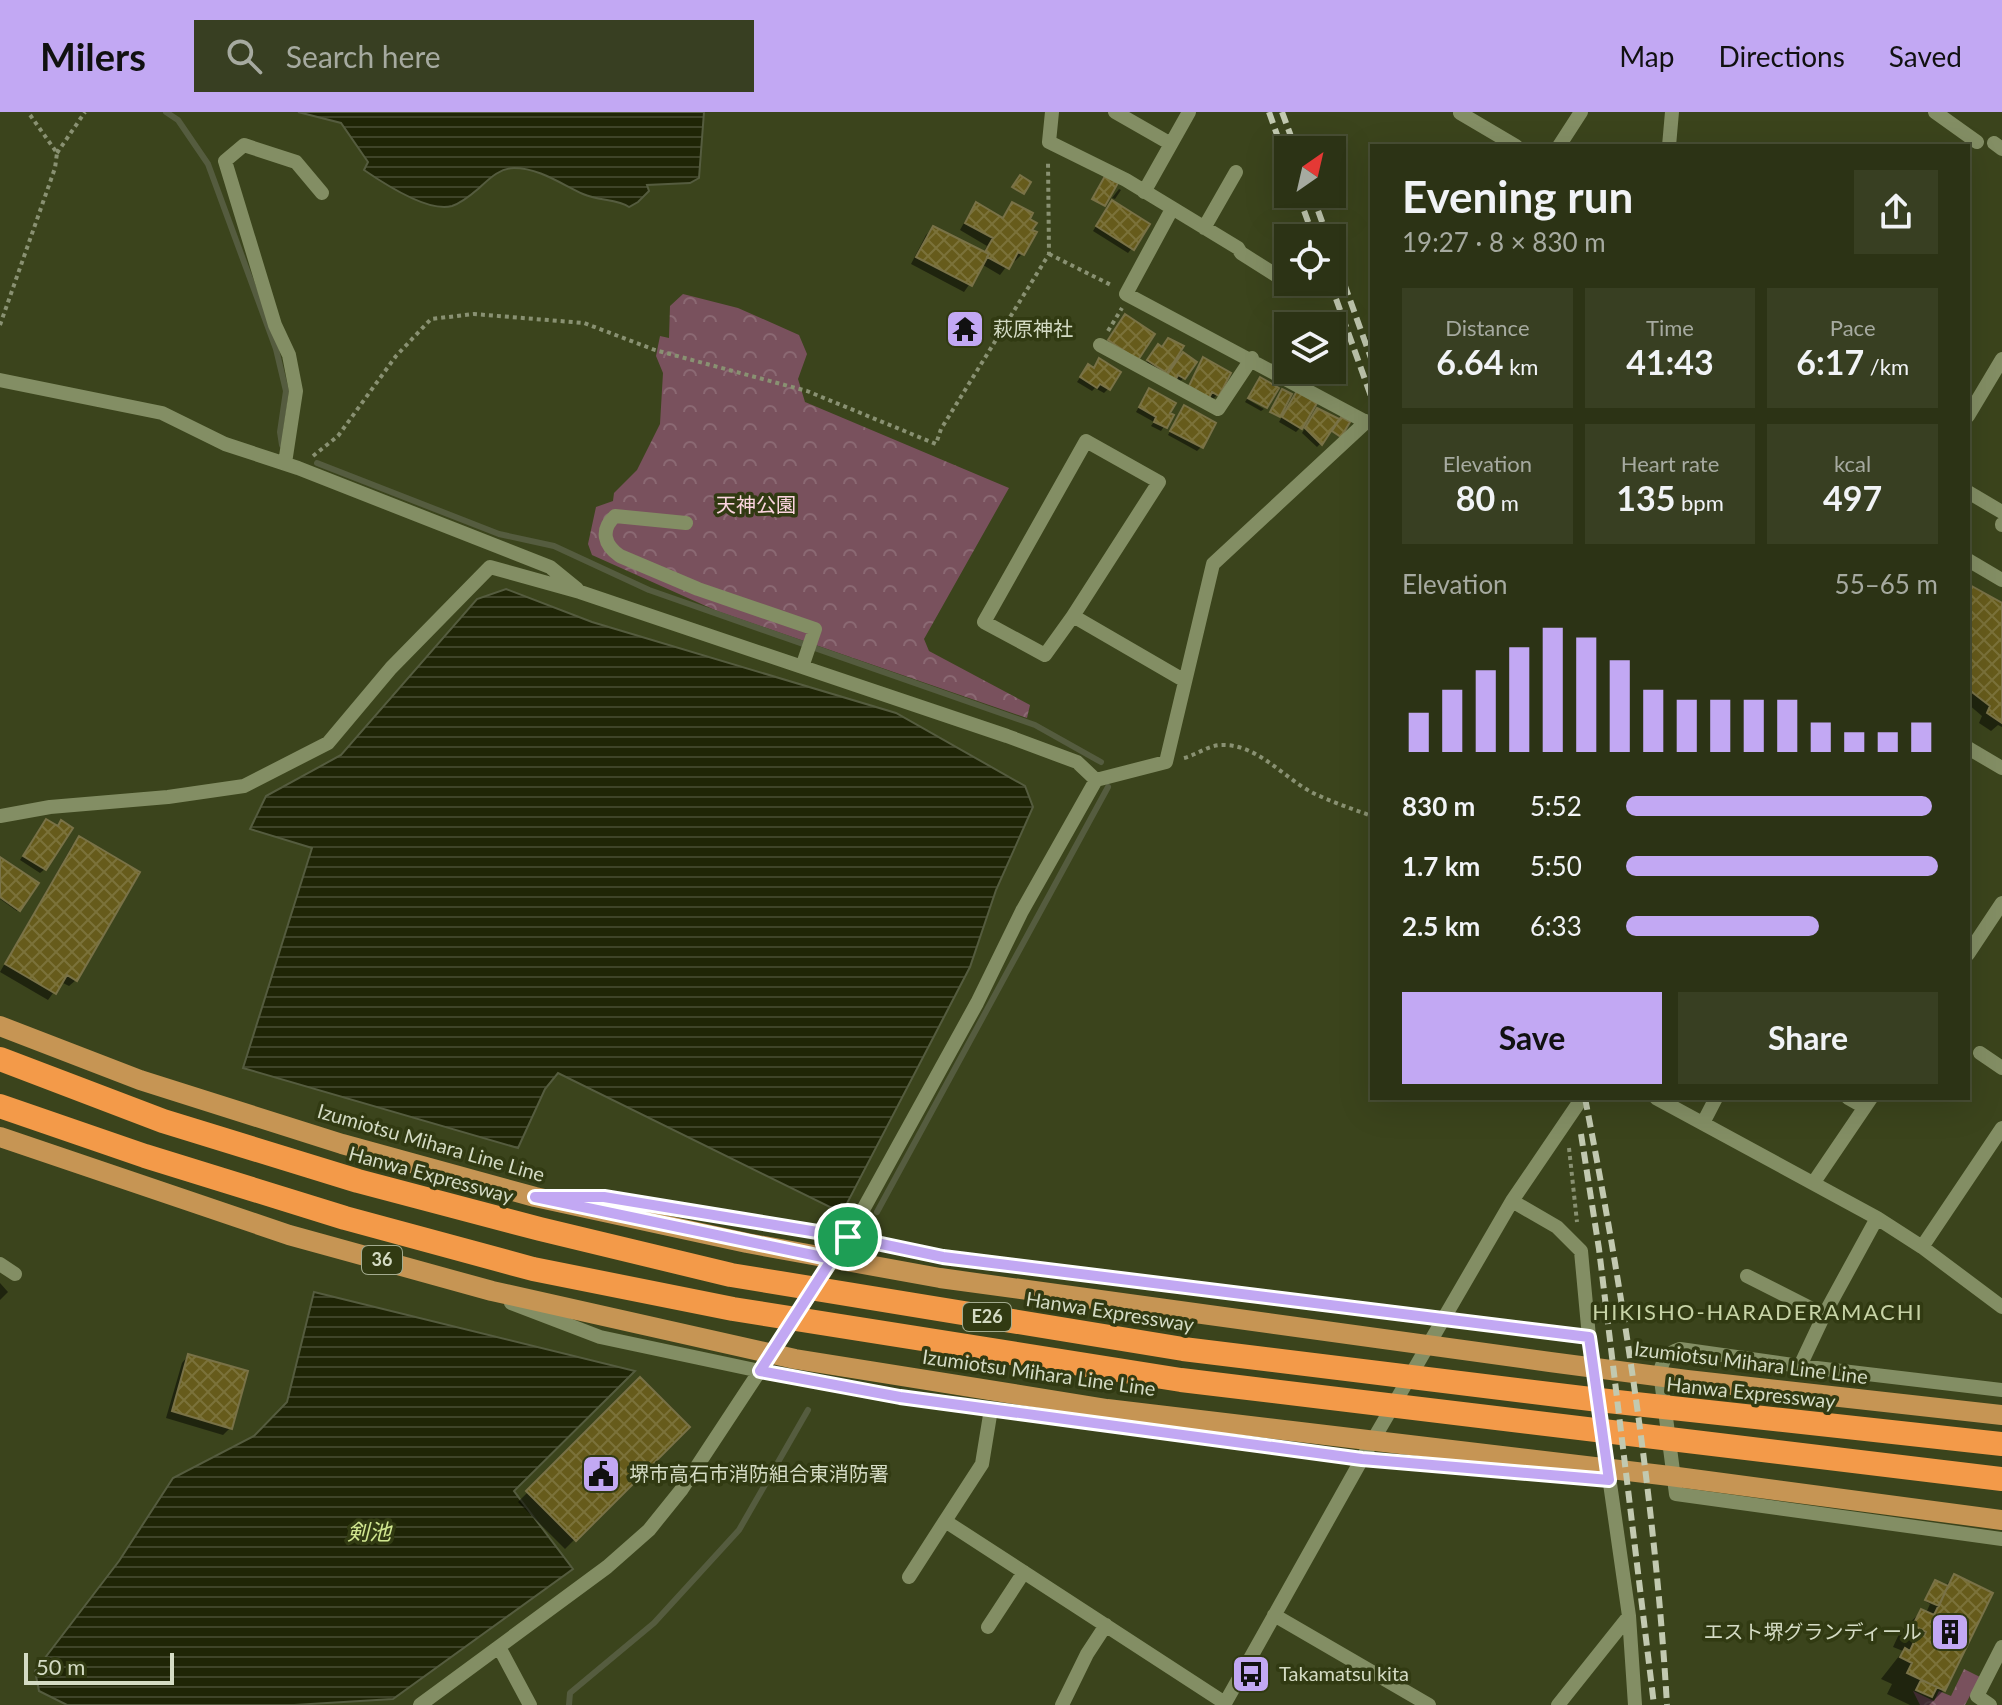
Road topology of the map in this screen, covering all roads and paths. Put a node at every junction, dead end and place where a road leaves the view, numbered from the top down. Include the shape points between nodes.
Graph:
1 (28, 112) edge
2 (85, 112) edge
3 (1052, 112) edge
4 (1115, 112) edge
5 (1189, 112) edge
6 (1581, 112) edge
7 (1672, 112) edge
8 (1935, 112) edge
9 (1460, 113) edge
10 (1049, 142) junction
11 (1977, 142) dead end
12 (1171, 144) junction
13 (1513, 144) edge
14 (1560, 144) edge
15 (1669, 144) edge
16 (57, 153) junction
17 (1236, 172) dead end
18 (1144, 192) junction
19 (322, 193) dead end
20 (1172, 209) junction
21 (1204, 228) junction
22 (1049, 254) junction
23 (1274, 274) edge
24 (1127, 294) junction
25 (0, 325) edge
26 (1100, 345) joint
27 (1252, 358) junction
28 (2002, 359) edge
29 (0, 380) edge
30 (1970, 413) edge
31 (1369, 421) edge
32 (292, 465) junction
33 (1970, 493) edge
34 (2002, 512) edge
35 (686, 523) dead end
36 (1970, 561) edge
37 (2002, 580) edge
38 (580, 592) junction
39 (1073, 616) junction
40 (802, 667) junction
41 (1185, 681) junction
42 (1970, 749) edge
43 (1166, 762) junction
44 (2002, 768) edge
45 (1096, 780) junction
46 (1370, 815) edge
47 (0, 816) edge
48 (2002, 903) edge
49 (1970, 951) edge
50 (0, 1026) edge
51 (1980, 1053) dead end
52 (0, 1059) edge
53 (2002, 1068) edge
54 (1581, 1100) edge
55 (1660, 1100) edge
56 (1715, 1100) edge
57 (1868, 1103) edge
58 (0, 1106) edge
59 (1566, 1120) junction
60 (1703, 1123) junction
61 (2002, 1128) edge
62 (0, 1137) edge
63 (1814, 1182) junction
64 (535, 1197) junction
65 (1512, 1201) junction
66 (1877, 1218) junction
67 (848, 1237) junction
68 (1922, 1247) junction
69 (1581, 1251) junction
70 (832, 1259) junction
71 (0, 1264) edge
72 (15, 1274) dead end
73 (1747, 1276) dead end
74 (2002, 1307) edge
75 (1824, 1315) junction
76 (1443, 1321) junction
77 (1589, 1337) junction
78 (766, 1363) junction
79 (1800, 1366) junction
80 (2002, 1390) edge
81 (991, 1409) junction
82 (2002, 1415) edge
83 (2002, 1444) edge
84 (1362, 1459) junction
85 (2002, 1479) edge
86 (1609, 1480) junction
87 (2002, 1520) edge
88 (945, 1521) junction
89 (2002, 1539) edge
90 (1024, 1572) junction
91 (909, 1577) dead end
92 (1274, 1615) junction
93 (1629, 1616) junction
94 (1106, 1625) junction
95 (988, 1627) dead end
96 (499, 1647) junction
97 (2002, 1647) edge
98 (1224, 1704) edge
99 (420, 1705) edge
100 (530, 1705) edge
101 (1062, 1705) edge
102 (1429, 1705) edge
103 (1558, 1705) edge
104 (1635, 1705) edge
105 (1990, 1705) edge

1 - 16 path
2 - 16 path
3 - 10 street
4 - 12 street
5 - 12 street
6 - 14 street
7 - 15 street
8 - 11 street
9 - 13 street
10 - 18 street
10 - 22 path
12 - 18 street
16 - 25 path
17 - 21 street
18 - 20 street
19 - 32 street via 296,162 244,145 225,161 289,355 296,391
20 - 21 street
20 - 24 street
21 - 23 street
22 - 24 path
22 - 32 path via 936,444 807,391 655,350 584,323 474,314 431,319 396,356 338,436
24 - 26 path
24 - 27 street
26 - 27 street via 1218,409
27 - 31 street
28 - 30 street
29 - 32 street via 162,413 225,444
31 - 41 street via 1213,564
32 - 38 street via 550,567
33 - 34 street
35 - 40 street via 615,516 608,522 606,542 620,556 698,589 815,629
36 - 37 street
38 - 40 street
38 - 47 street via 490,567 391,668 328,743 244,786
39 - 39 street via 1045,655 984,622 1086,441 1159,482
39 - 41 street
40 - 45 street via 1077,762
41 - 43 street
42 - 44 street
43 - 45 street
43 - 46 path via 1212,746 1249,749 1313,793
45 - 67 street
48 - 49 street
50 - 64 main road, Izumiotsu Mihara Line Line via 140,1080
51 - 53 street
52 - 83 highway, Hanwa Expressway / E26 via 163,1121 358,1181 731,1275 1183,1349
54 - 59 street
55 - 60 street
56 - 60 street
57 - 63 street
58 - 85 highway, E26 via 345,1218 533,1269 733,1309 1181,1380
59 - 65 street
59 - 69 path
60 - 63 street
61 - 68 street
62 - 78 main road, Izumiotsu Mihara Line Line / 36 via 289,1235
63 - 66 street
64 - 67 street via 604,1197
64 - 70 main road, Izumiotsu Mihara Line Line
65 - 69 street via 1557,1227
65 - 76 street
66 - 68 street
66 - 75 street
67 - 70 street
67 - 76 street via 943,1257
68 - 74 street
69 - 77 street
70 - 78 street
70 - 82 main road, Izumiotsu Mihara Line Line via 1687,1380
71 - 72 street
73 - 75 street
75 - 79 street
76 - 77 street
76 - 84 street
77 - 86 street
78 - 81 street via 900,1397
78 - 87 main road, Izumiotsu Mihara Line Line / 36
78 - 96 street via 649,1530
79 - 80 street
79 - 89 street via 1680,1349 1669,1352 1660,1372 1676,1494
81 - 84 street
81 - 88 street via 982,1464
84 - 86 street
84 - 92 street
86 - 93 street
88 - 90 street
88 - 91 street
90 - 94 street
90 - 95 street
92 - 98 street
92 - 102 street
93 - 103 street
93 - 104 street
94 - 98 street
94 - 101 street
96 - 99 street
96 - 100 street
97 - 105 street via 1977,1696

